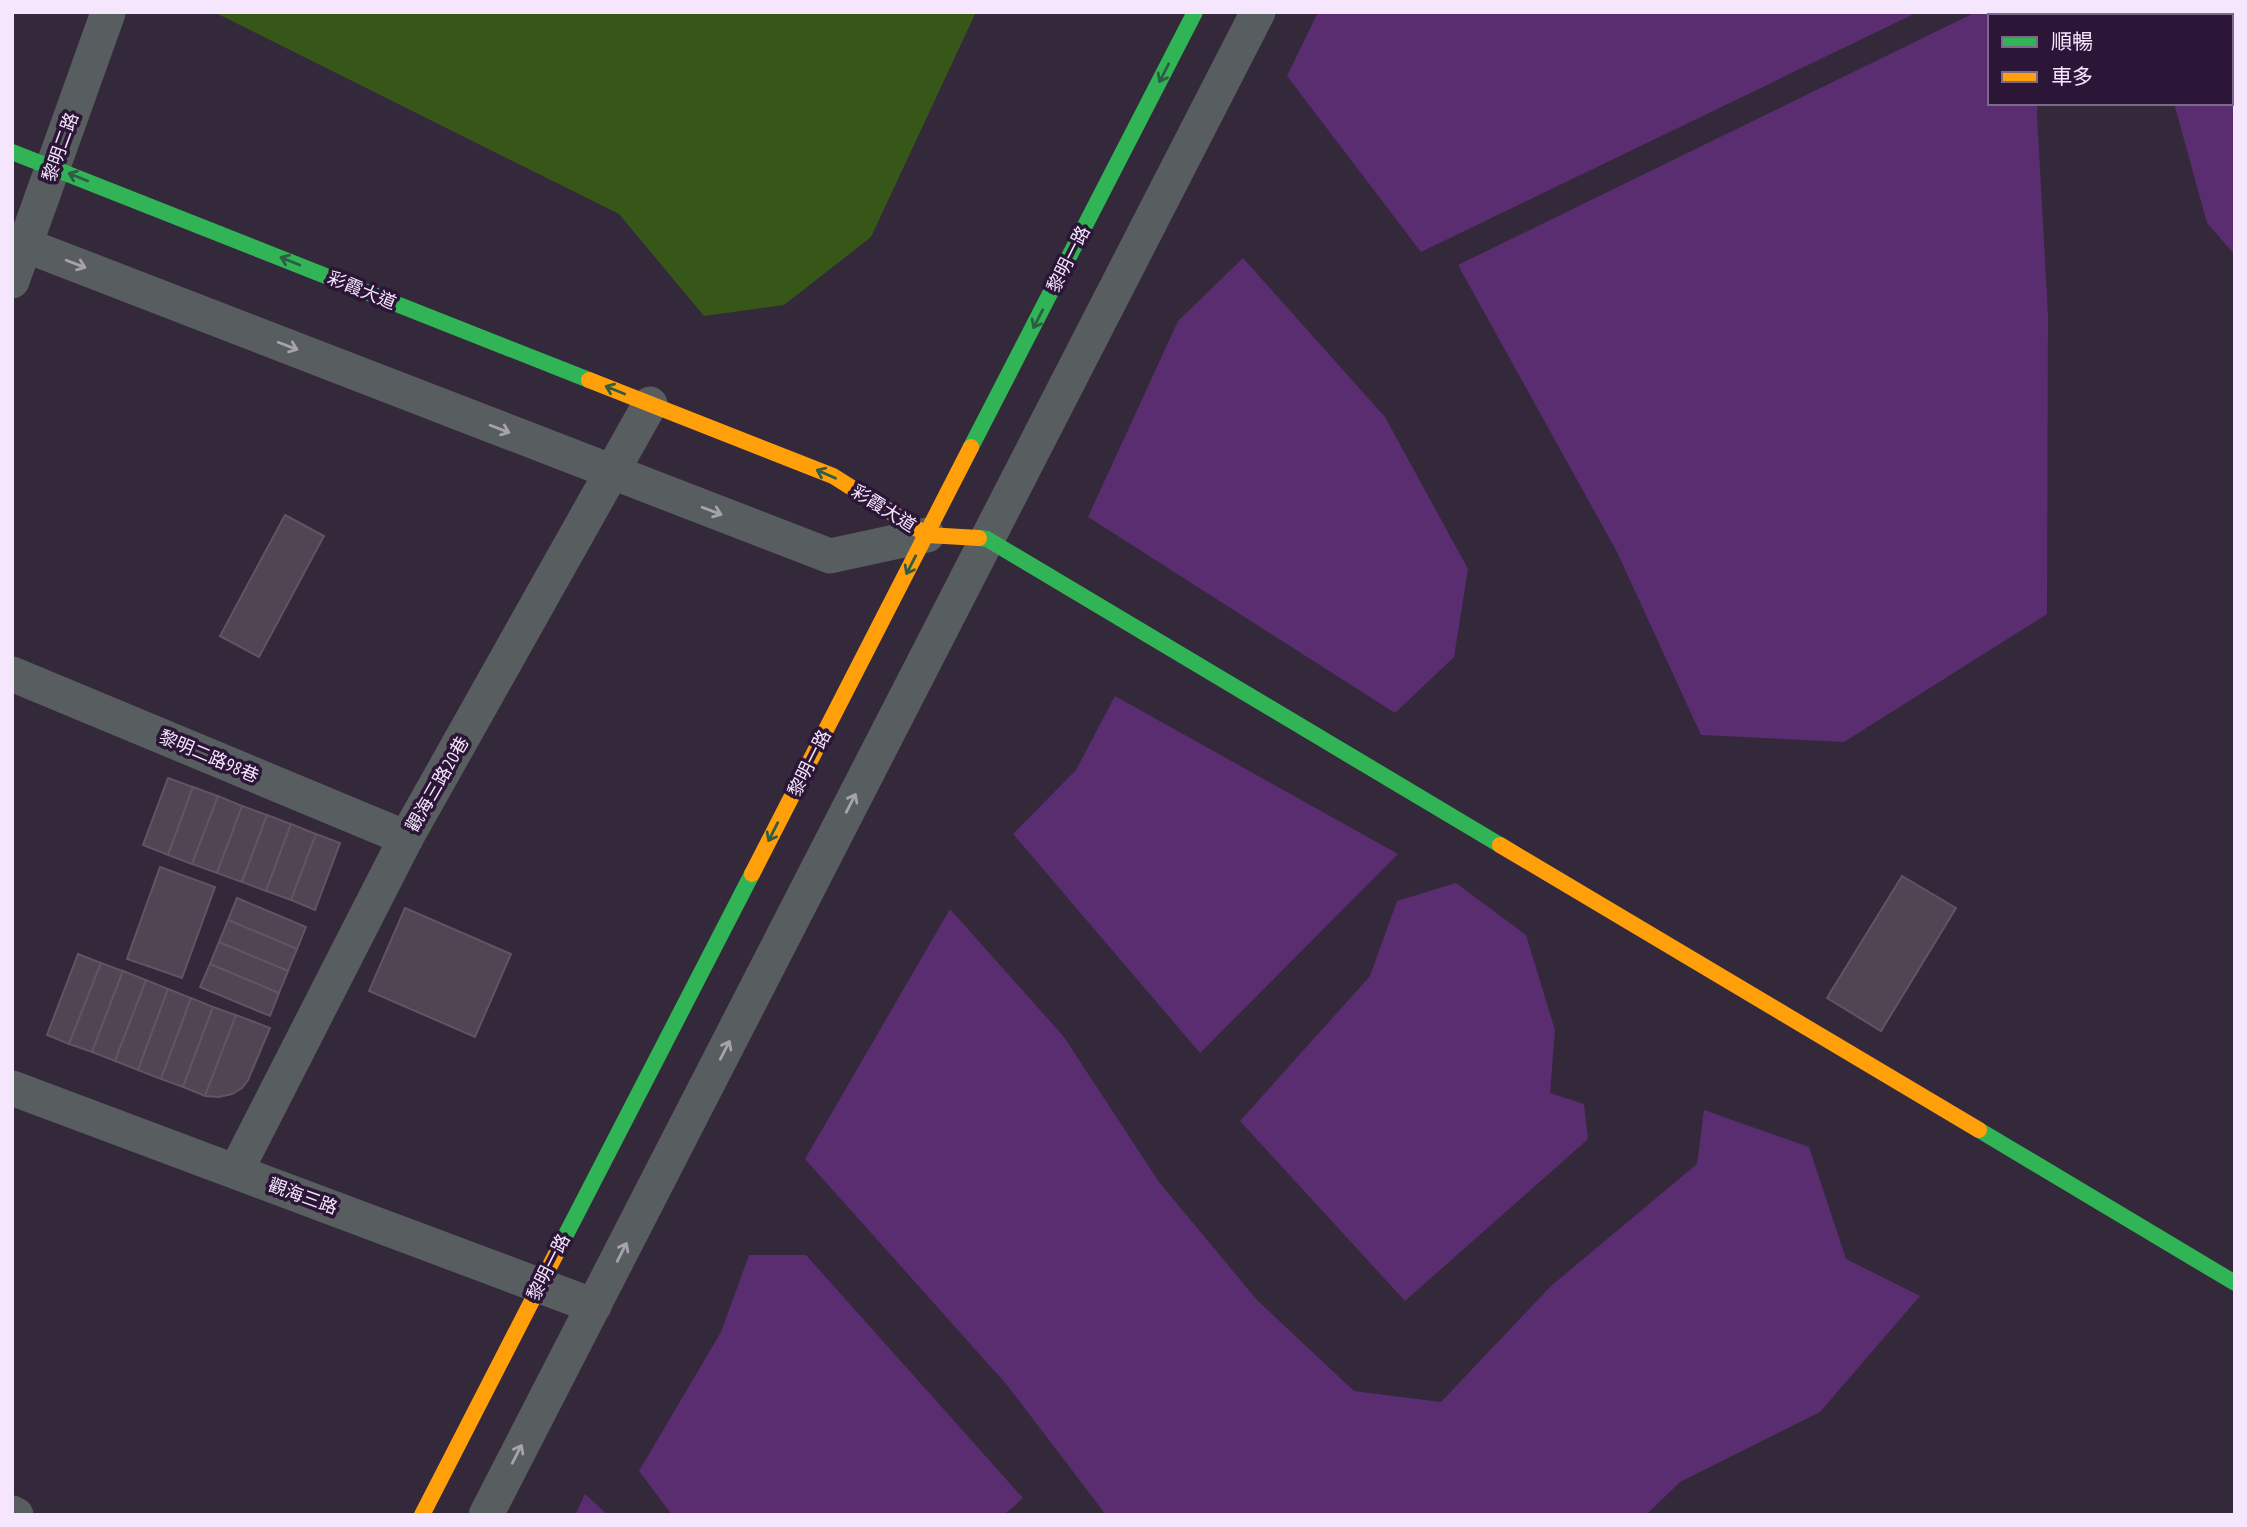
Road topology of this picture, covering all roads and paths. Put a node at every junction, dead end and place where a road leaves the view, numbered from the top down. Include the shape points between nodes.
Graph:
1 (1195, 12) edge
2 (1258, 12) edge
3 (108, 13) edge
4 (12, 152) edge
5 (53, 167) junction
6 (19, 242) edge
7 (12, 281) edge
8 (650, 404) junction
9 (613, 472) junction
10 (927, 535) junction
11 (987, 539) junction
12 (12, 674) edge
13 (406, 838) junction
14 (12, 1088) edge
15 (236, 1171) junction
16 (2235, 1283) edge
17 (539, 1284) junction
18 (594, 1306) junction
19 (422, 1515) edge
20 (486, 1515) edge

1 -> 10 street, 黎明一路
2 - 11 street
3 - 5 street, 黎明二路
4 - 5 street, 彩霞大道
5 - 6 street, 黎明二路
8 -> 5 street, 彩霞大道
6 - 7 street, 黎明二路
6 -> 9 street, 彩霞大道
8 - 9 street, 觀海三路20巷
10 -> 8 street, 彩霞大道 via 833,477
9 -> 10 street, 彩霞大道 via 830,556
9 - 13 street, 觀海三路20巷
10 - 11 street
10 -> 17 street, 黎明一路
11 - 16 street
18 -> 11 street
12 - 13 street, 黎明二路98巷
13 - 15 street, 觀海三路20巷
14 - 15 street, 觀海三路
15 - 17 street, 觀海三路
17 - 18 street, 觀海三路
17 - 19 street, 黎明一路
20 -> 18 street

